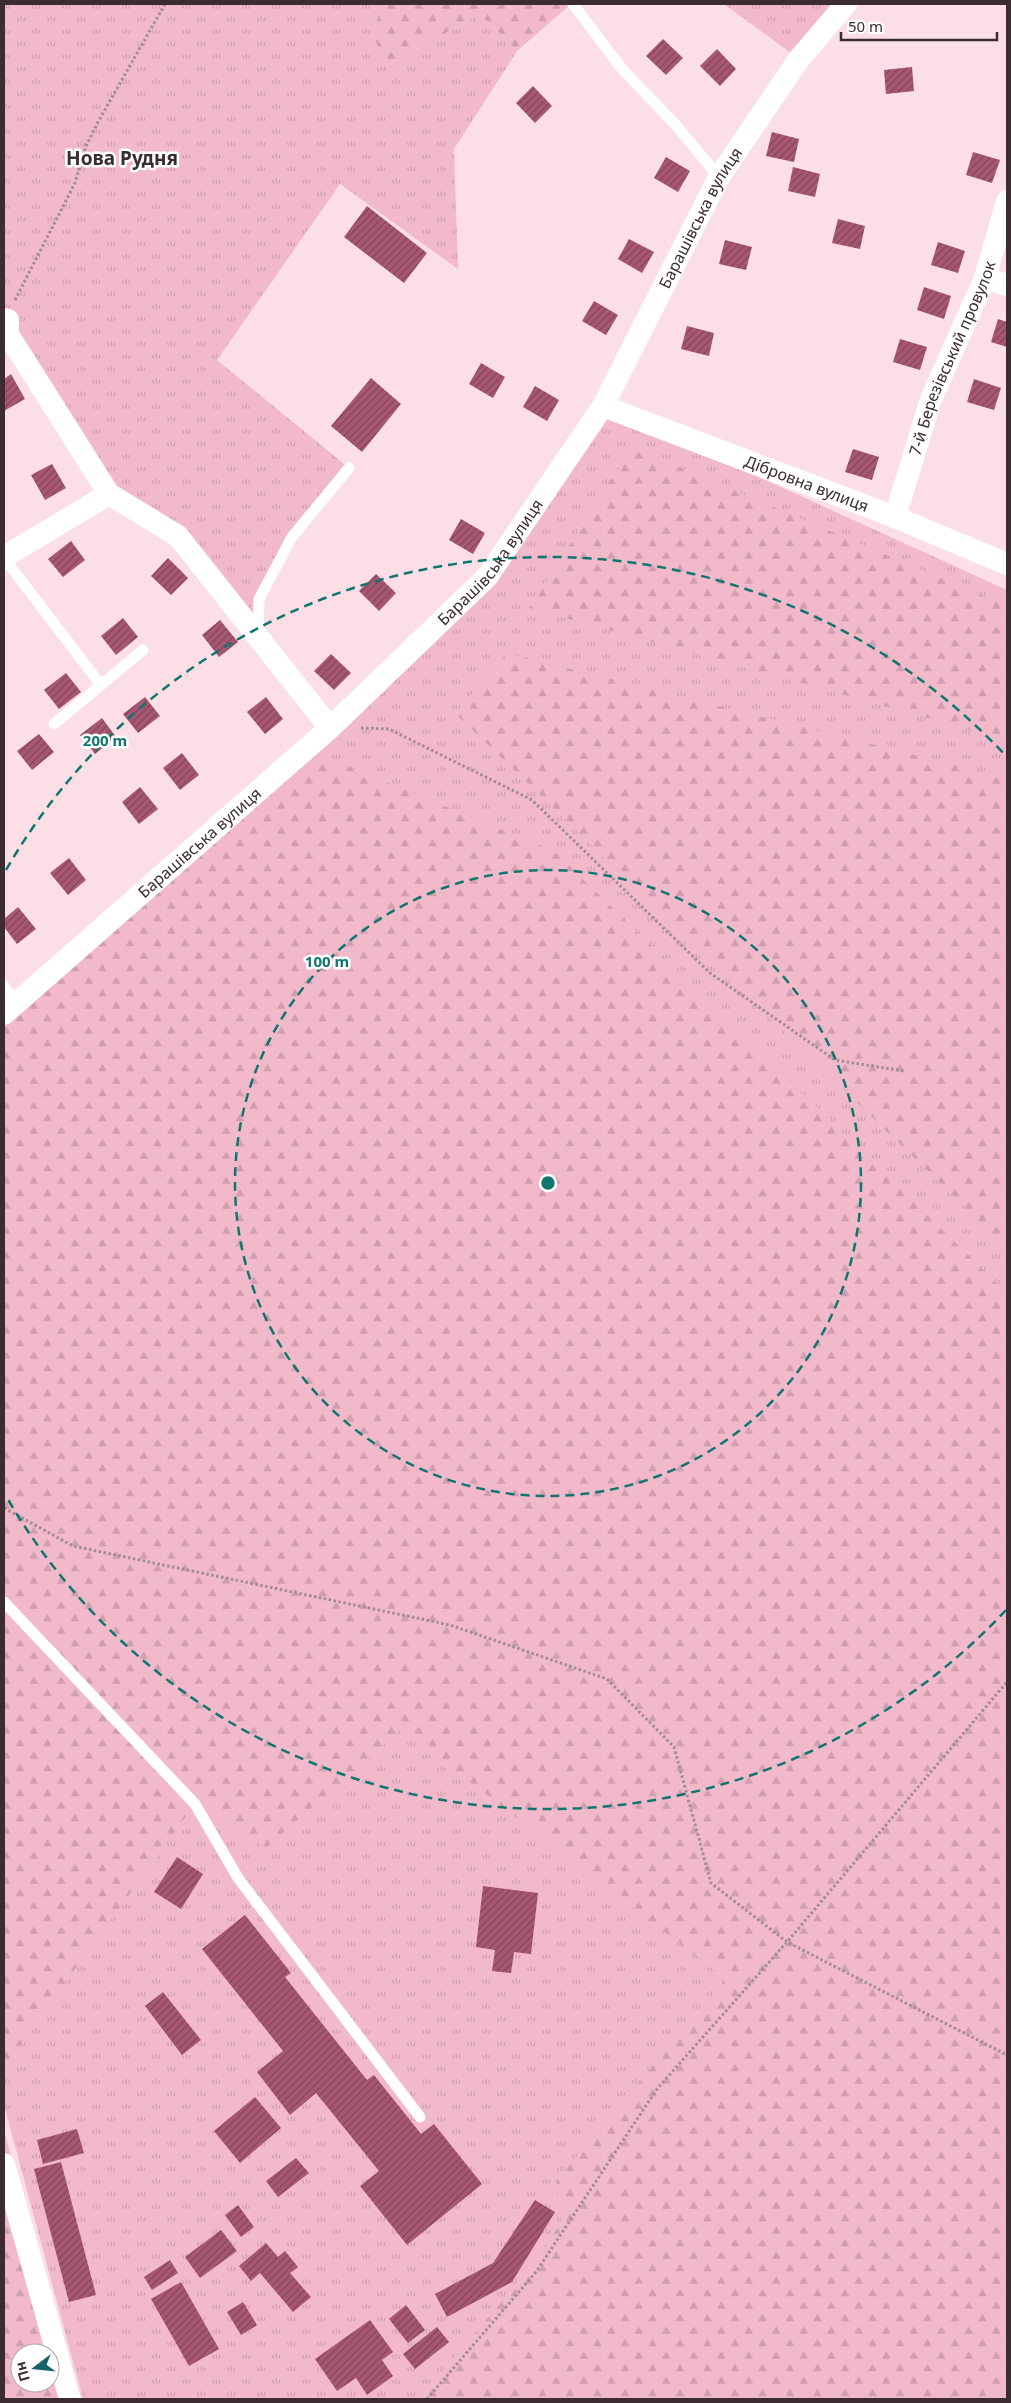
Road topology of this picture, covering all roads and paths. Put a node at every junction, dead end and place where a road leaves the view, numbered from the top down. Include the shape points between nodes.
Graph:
1 (165, 4) edge
2 (573, 4) edge
3 (846, 4) edge
4 (719, 177) junction
5 (1007, 201) edge
6 (985, 278) junction
7 (1007, 285) edge
8 (6, 319) edge
9 (603, 406) junction
10 (349, 468) dead end
11 (109, 494) junction
12 (895, 517) junction
13 (4, 558) edge
14 (1007, 564) edge
15 (258, 637) junction
16 (143, 650) dead end
17 (101, 685) junction
18 (54, 724) dead end
19 (330, 728) junction
20 (8, 1001) edge
21 (904, 1071) dead end
22 (4, 1508) edge
23 (4, 1602) edge
24 (1007, 1682) edge
25 (787, 1942) junction
26 (1007, 2055) edge
27 (420, 2117) dead end
28 (4, 2164) edge
29 (70, 2399) edge
30 (427, 2399) edge

1 - 8 path via 98,122 74,183
2 - 4 lane via 623,70 675,124
3 - 4 street, Барашівська вулиця via 799,59
4 - 9 street, Барашівська вулиця
5 - 6 street, 7-й Березівський провулок
6 - 7 street
6 - 12 street, 7-й Березівський провулок via 931,399
8 - 11 street via 8,334
9 - 12 street, Дібровна вулиця
9 - 19 street, Барашівська вулиця via 487,577
10 - 15 lane via 292,537 259,599
11 - 13 street
11 - 15 street via 178,536
12 - 14 street, Дібровна вулиця
13 - 17 lane
15 - 19 street
16 - 17 lane
17 - 18 lane
19 - 20 street, Барашівська вулиця
19 - 21 path via 389,729 532,800 710,973 835,1060
22 - 25 path via 73,1546 450,1625 607,1679 674,1747 710,1883
23 - 27 lane via 195,1804 238,1878
24 - 25 path
25 - 26 path
25 - 30 path via 658,2089 536,2272
28 - 29 street

